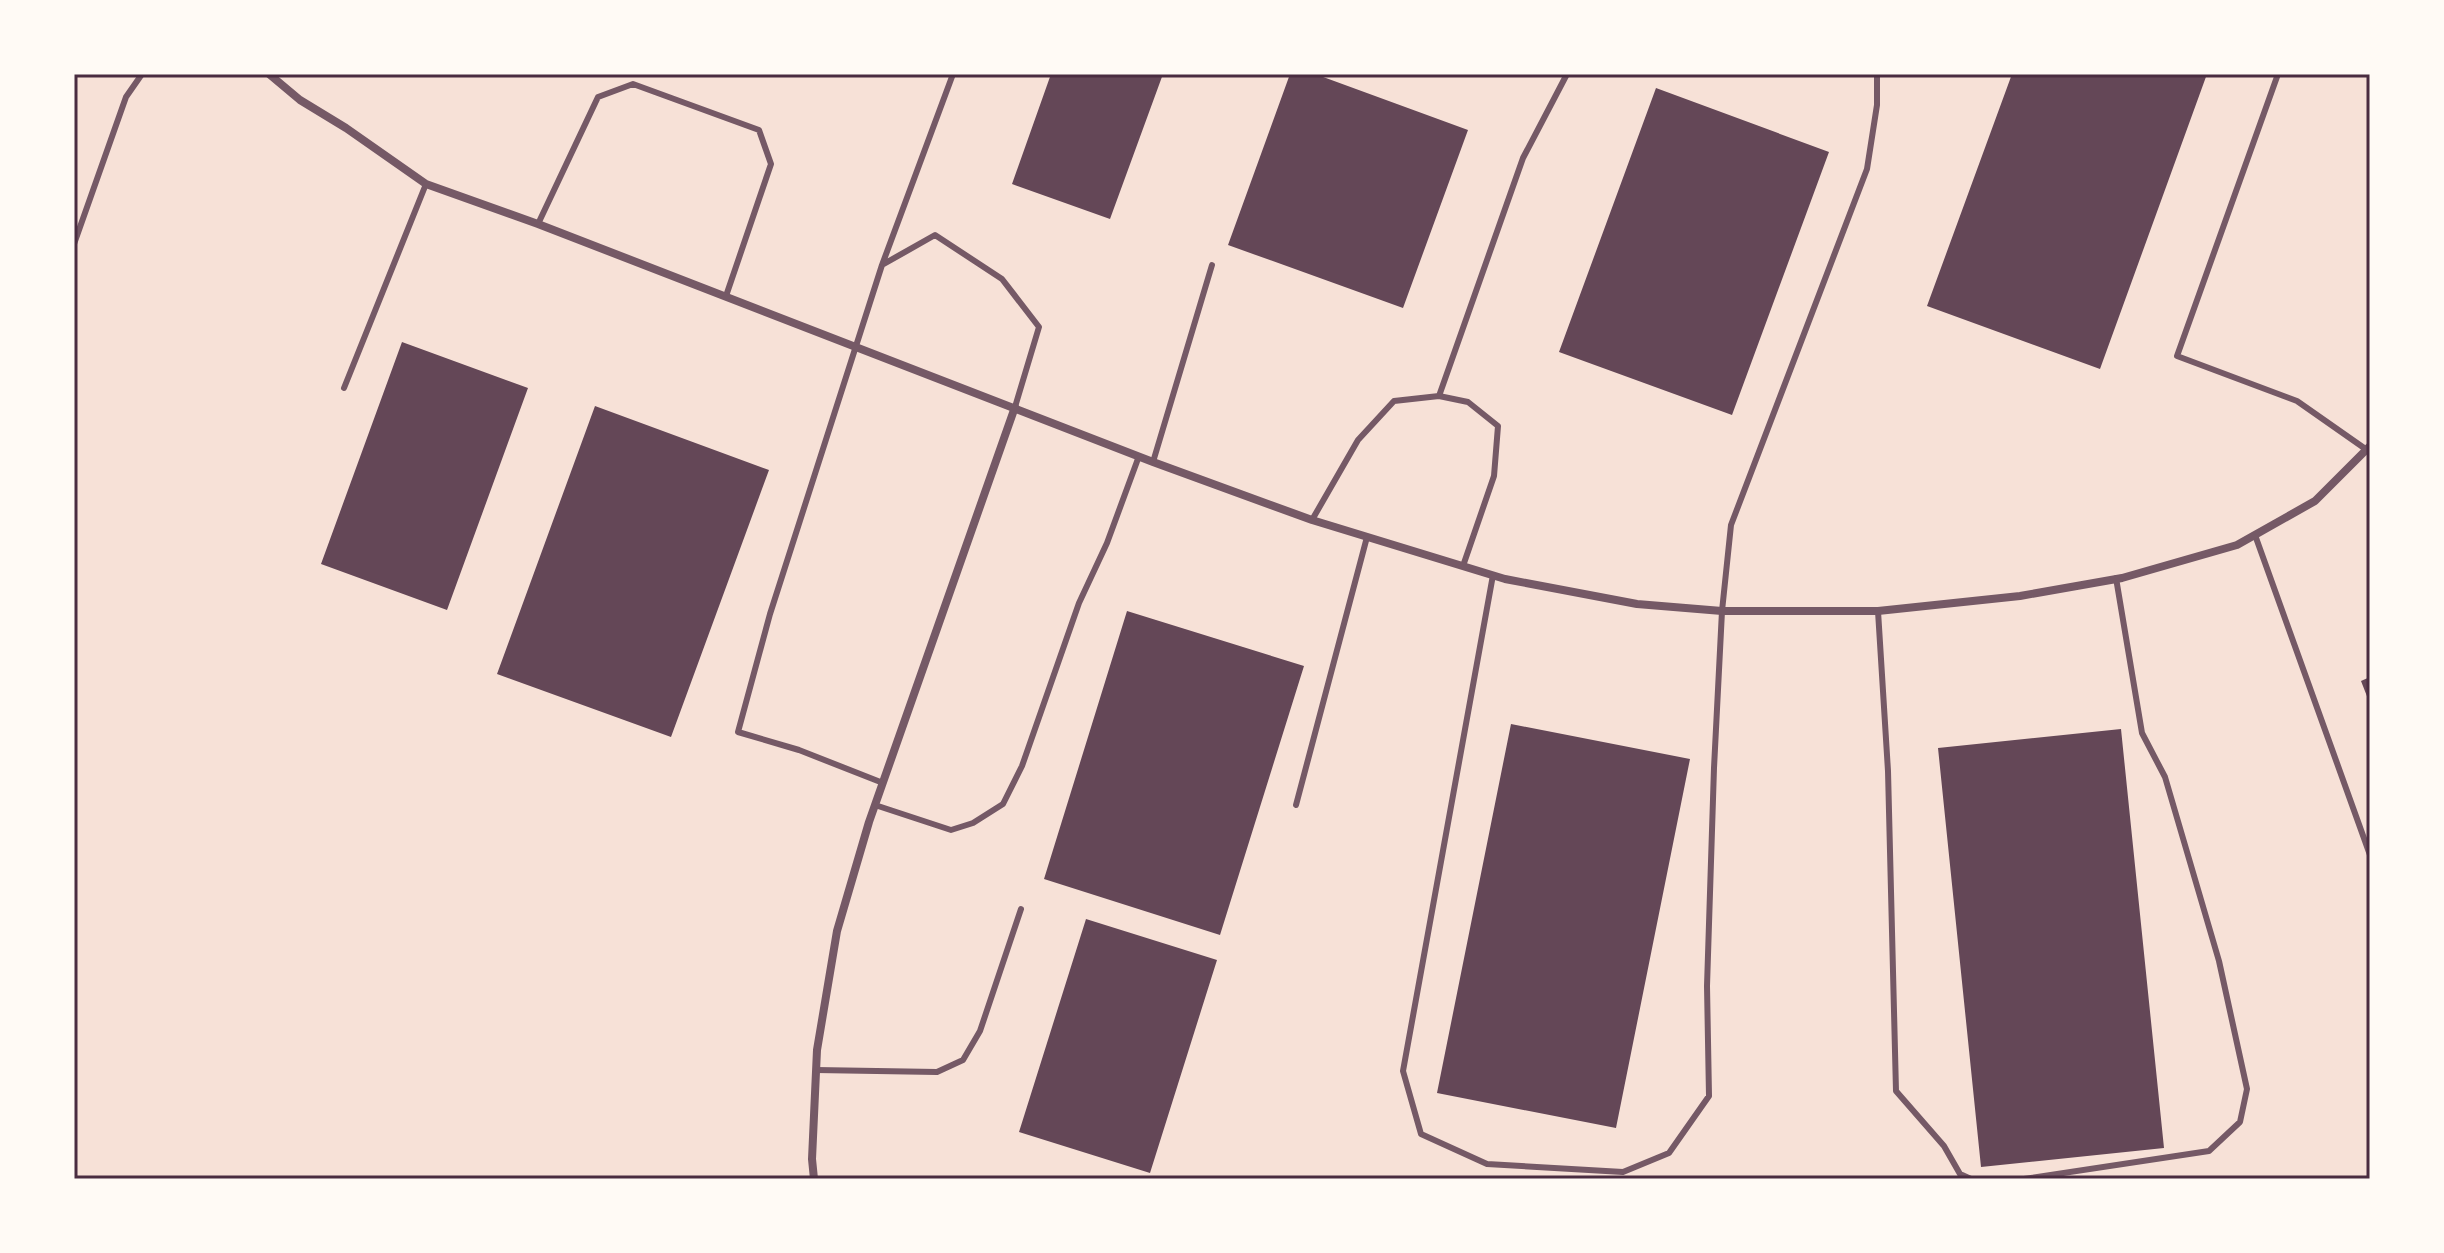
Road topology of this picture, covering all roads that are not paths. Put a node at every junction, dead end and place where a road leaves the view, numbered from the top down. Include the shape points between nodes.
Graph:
1 (142, 74) edge
2 (269, 74) edge
3 (953, 74) edge
4 (1567, 74) edge
5 (1877, 74) edge
6 (2278, 74) edge
7 (426, 184) junction
8 (538, 224) junction
9 (74, 244) edge
10 (882, 265) junction
11 (1212, 265) dead end
12 (726, 296) junction
13 (856, 346) junction
14 (344, 388) dead end
15 (1439, 396) junction
16 (1015, 407) junction
17 (2368, 448) edge
18 (1139, 456) junction
19 (1153, 462) junction
20 (1312, 520) junction
21 (2255, 535) junction
22 (1367, 537) junction
23 (1463, 566) junction
24 (1493, 575) junction
25 (2116, 578) junction
26 (1722, 611) junction
27 (1878, 611) junction
28 (883, 783) junction
29 (875, 805) junction
30 (1296, 805) dead end
31 (2370, 855) edge
32 (1021, 909) dead end
33 (816, 1070) junction
34 (814, 1179) edge
35 (1971, 1179) edge
36 (2024, 1179) edge

1 - 9 lane via 126,97
2 - 7 street
3 - 10 lane
4 - 15 lane via 1523,158
5 - 26 lane via 1867,169 1731,525
6 - 17 lane via 2177,356 2297,401
7 - 8 street
7 - 14 lane
8 - 12 street
8 - 12 lane via 598,97 633,84 759,130 771,164
10 - 13 lane
10 - 16 lane via 935,235 1002,279 1039,327
11 - 19 lane
12 - 13 street
13 - 16 street
13 - 28 lane via 738,732
15 - 20 lane via 1394,401 1358,440
15 - 23 lane via 1468,402 1498,426 1494,476
16 - 18 street
16 - 28 street
17 - 21 street via 2315,501
18 - 19 street
18 - 29 lane via 1003,804 951,830
19 - 20 street
20 - 22 street
21 - 25 street via 2237,545
21 - 31 lane
22 - 23 street
22 - 30 lane
23 - 24 street
24 - 26 street via 1637,604
24 - 26 lane via 1403,1071 1421,1134 1487,1164 1623,1172 1669,1153 1709,1096 1707,986
25 - 27 street via 2020,596
25 - 36 lane via 2142,733 2165,777 2182,833 2219,961 2247,1089 2240,1122 2209,1151
26 - 27 street
27 - 35 lane via 1896,1091 1944,1146 1960,1174
28 - 29 street
29 - 33 street via 837,931
32 - 33 lane via 980,1031 963,1060 937,1072
33 - 34 street

